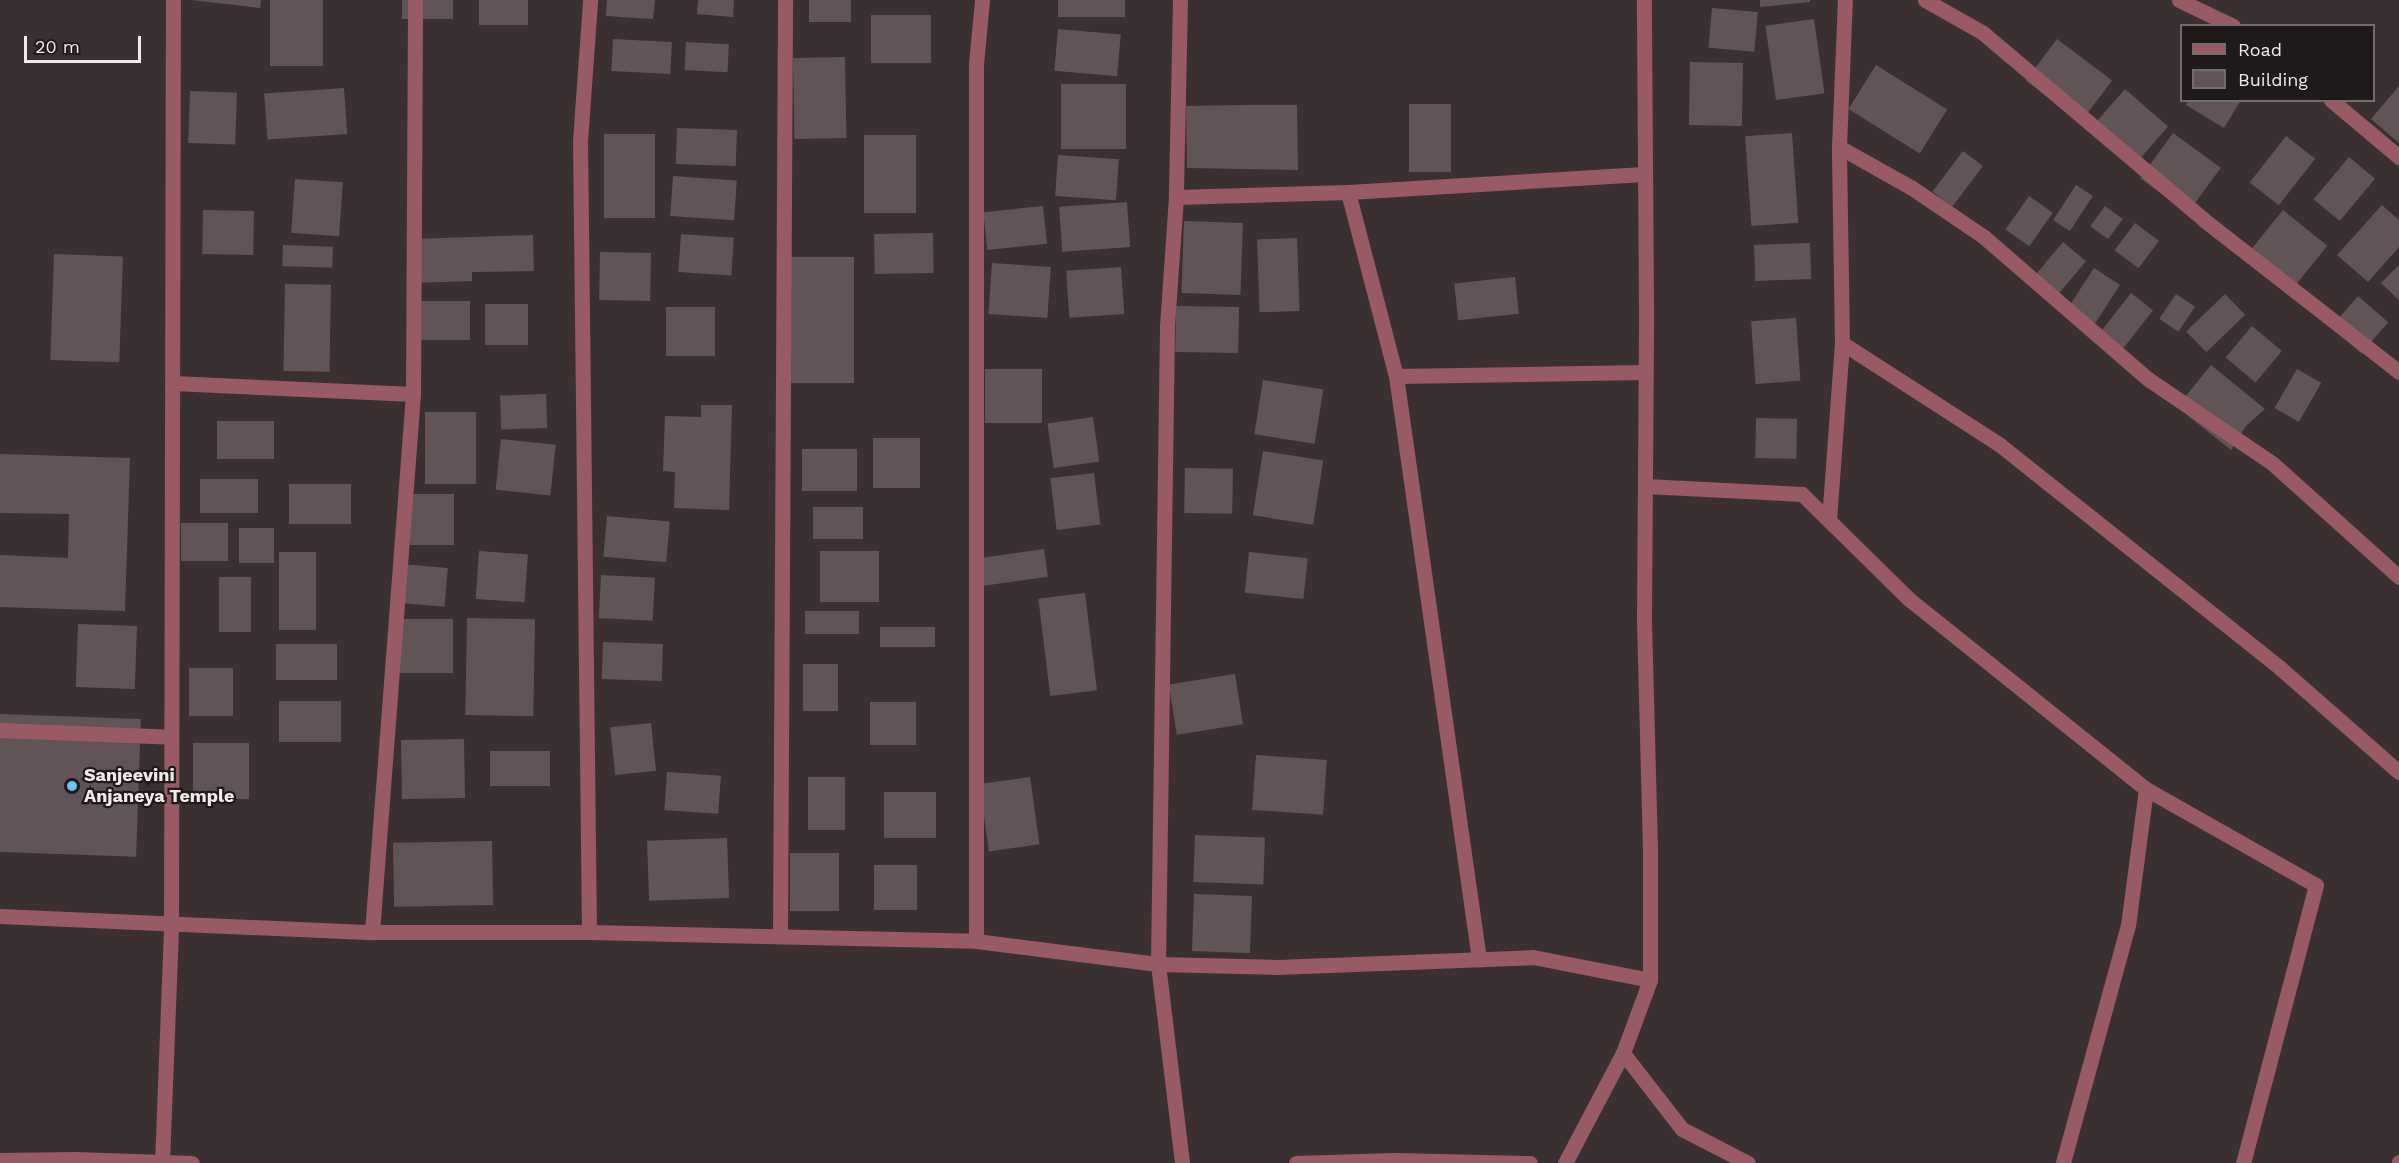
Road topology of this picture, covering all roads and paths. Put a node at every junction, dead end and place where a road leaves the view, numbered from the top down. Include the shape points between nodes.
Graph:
1 (173, 0) edge
2 (415, 0) edge
3 (590, 0) edge
4 (785, 0) edge
5 (982, 0) edge
6 (1180, 0) edge
7 (1644, 0) edge
8 (1845, 0) edge
9 (1925, 0) edge
10 (2178, 0) edge
11 (2229, 24) edge
12 (2333, 102) edge
13 (1839, 147) junction
14 (2399, 157) edge
15 (1643, 174) junction
16 (1348, 192) junction
17 (1176, 197) junction
18 (1842, 343) junction
19 (1645, 372) junction
20 (2399, 372) edge
21 (1396, 376) junction
22 (172, 383) junction
23 (413, 394) junction
24 (1645, 486) junction
25 (1828, 520) junction
26 (2399, 577) edge
27 (0, 730) edge
28 (171, 737) junction
29 (2399, 772) edge
30 (2146, 789) junction
31 (0, 916) edge
32 (171, 924) junction
33 (372, 932) junction
34 (589, 932) junction
35 (780, 936) junction
36 (976, 941) junction
37 (1479, 959) junction
38 (1158, 964) junction
39 (1650, 980) junction
40 (1623, 1053) junction
41 (0, 1160) edge
42 (162, 1162) edge
43 (192, 1163) edge
44 (1182, 1163) edge
45 (1296, 1163) edge
46 (1530, 1163) edge
47 (1565, 1163) edge
48 (1748, 1163) edge
49 (2063, 1163) edge
50 (2243, 1163) edge

1 - 22 street
2 - 23 street
3 - 34 street via 580,141
4 - 35 street
5 - 36 street via 976,64
6 - 17 street
7 - 15 street
8 - 13 street
9 - 20 street via 1983,33 2204,220
10 - 11 street
12 - 14 street
13 - 18 street
13 - 26 street via 1912,188 1984,237 2148,379 2272,463
15 - 16 street
15 - 19 street
16 - 17 street
16 - 21 street
17 - 38 street via 1167,327
18 - 25 street
18 - 29 street via 2000,445 2280,668
19 - 21 street
19 - 24 street
21 - 37 street
22 - 23 street
22 - 28 street
23 - 33 street
24 - 25 street via 1802,494
24 - 39 street
25 - 30 street via 1910,600
27 - 28 street
28 - 32 street
30 - 49 street via 2128,925
30 - 50 street via 2316,885
31 - 32 street
32 - 33 street
32 - 42 street
33 - 34 street
34 - 35 street
35 - 36 street
36 - 38 street
37 - 38 street via 1277,967
37 - 39 street via 1533,957
38 - 44 street
39 - 40 street
40 - 47 street
40 - 48 street via 1682,1129
41 - 42 street
42 - 43 street
45 - 46 street

